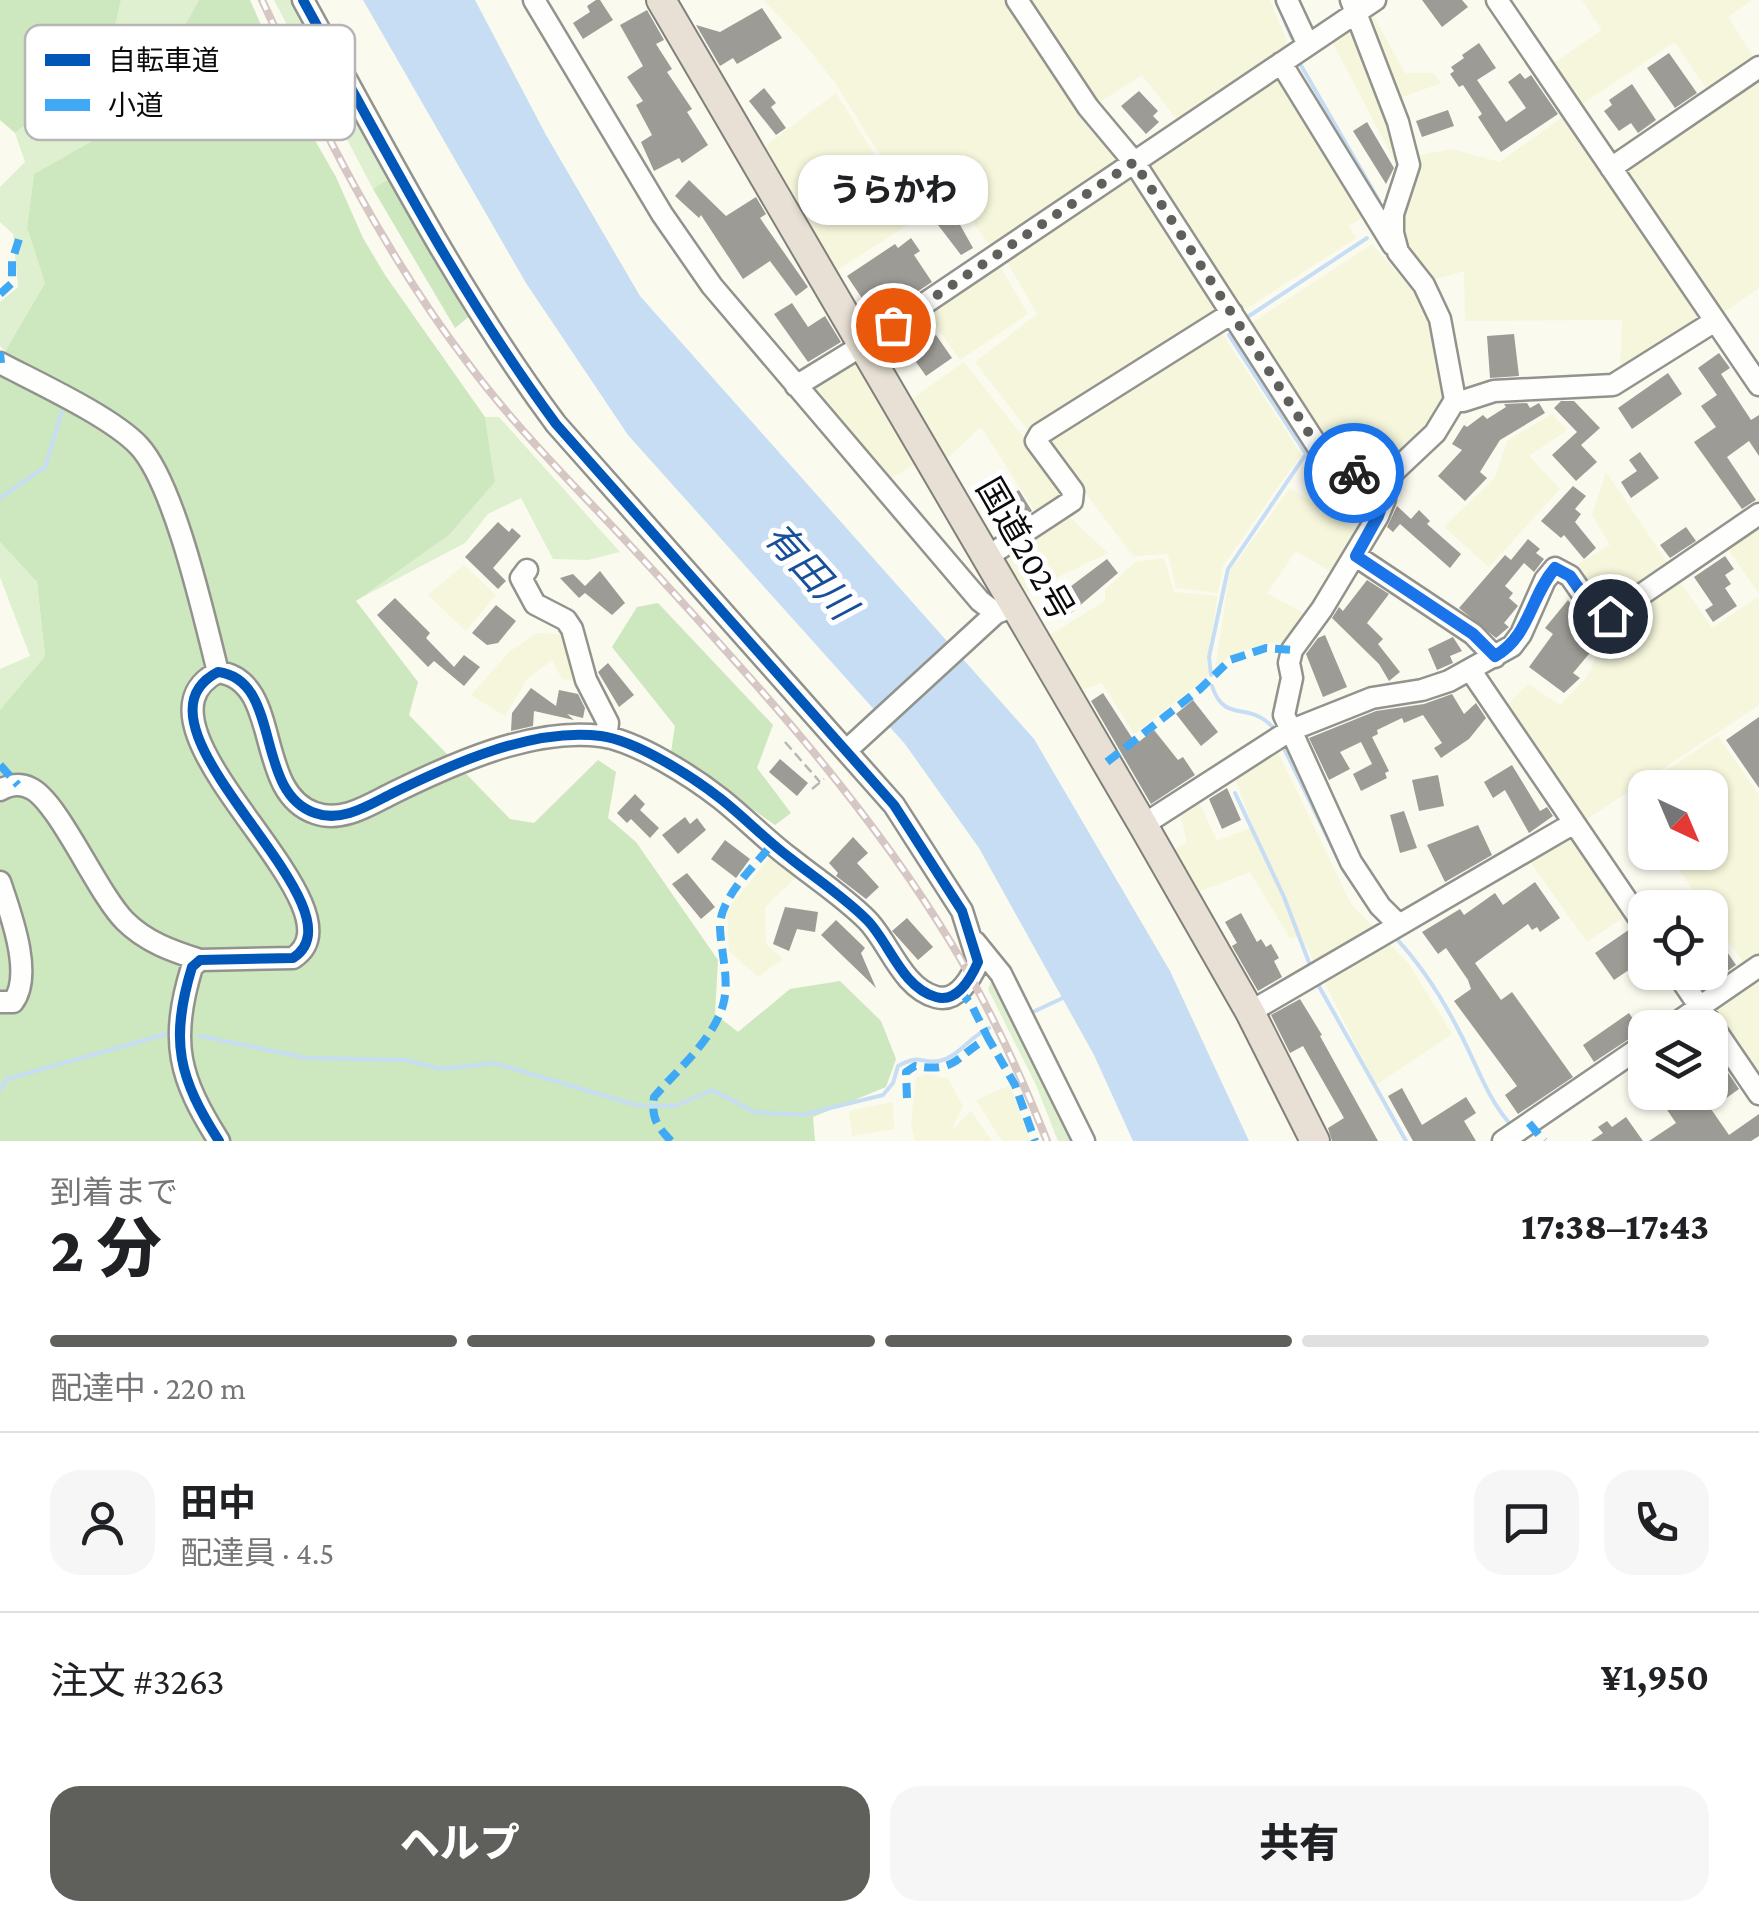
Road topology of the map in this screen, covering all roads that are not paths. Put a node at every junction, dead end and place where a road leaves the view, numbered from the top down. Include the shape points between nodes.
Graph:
1 (303, 0) edge
2 (534, 0) edge
3 (662, 0) edge
4 (1017, 0) edge
5 (1288, 0) edge
6 (1375, 0) edge
7 (1496, 0) edge
8 (1352, 7) edge
9 (317, 25) edge
10 (1308, 45) junction
11 (1281, 64) junction
12 (1759, 67) edge
13 (355, 93) edge
14 (1134, 162) junction
15 (1611, 168) junction
16 (1398, 252) junction
17 (1237, 321) junction
18 (1715, 321) junction
19 (863, 345) junction
20 (0, 363) edge
21 (1759, 385) edge
22 (796, 386) junction
23 (1455, 400) junction
24 (1384, 481) junction
25 (1759, 514) edge
26 (1356, 556) junction
27 (987, 557) junction
28 (527, 570) dead end
29 (1005, 609) junction
30 (1495, 656) junction
31 (1471, 671) junction
32 (218, 672) junction
33 (1282, 735) junction
34 (606, 737) junction
35 (848, 749) junction
36 (0, 790) edge
37 (1574, 823) junction
38 (1143, 825) junction
39 (0, 882) edge
40 (1628, 902) edge
41 (1390, 931) junction
42 (973, 940) junction
43 (200, 960) junction
44 (1759, 966) edge
45 (1689, 990) edge
46 (0, 1002) edge
47 (1700, 1006) junction
48 (1694, 1010) edge
49 (1250, 1012) junction
50 (1628, 1056) edge
51 (1759, 1094) edge
52 (1513, 1134) edge
53 (219, 1141) edge
54 (1084, 1141) edge
55 (1315, 1141) edge

1 - 9 street
2 - 22 street via 662,214
3 - 19 highway, 国道202号
4 - 14 street via 1088,107
5 - 10 street
6 - 8 street
7 - 15 street
8 - 10 street
8 - 16 street via 1410,165 1394,214
10 - 11 street
11 - 14 street
11 - 16 street
12 - 15 street
13 - 35 street via 478,313 556,424
14 - 17 street
14 - 19 street
15 - 18 street
16 - 23 street via 1440,319
17 - 24 street via 1333,468
17 - 27 street via 1040,434 1036,441 1073,491 1072,501
18 - 21 street
18 - 23 street via 1613,386
19 - 22 street
19 - 27 highway, 国道202号
20 - 32 street via 125,434 150,459 177,524
22 - 29 street via 980,600
23 - 24 street via 1434,433
24 - 26 street via 1378,516
25 - 30 street via 1610,616 1598,616 1570,576 1555,568 1522,634
26 - 30 street via 1473,634
26 - 33 street via 1292,650
27 - 29 highway, 国道202号
28 - 34 street via 521,578 535,604 572,630 608,723
29 - 35 street
29 - 38 highway, 国道202号
30 - 31 street
31 - 33 street via 1422,690 1372,698
31 - 37 street
32 - 34 street via 243,681 255,697 275,766 292,797 314,813 348,815 452,764 540,739
32 - 43 street via 200,685 192,720 219,779 269,849 310,930 293,958
33 - 38 street
33 - 41 street
34 - 42 street via 720,798 866,919 905,975 934,997 948,998 971,977 978,962
35 - 42 street via 894,805 962,911
36 - 43 street via 32,788 122,919 142,936
37 - 40 street
37 - 41 street
38 - 49 highway, 国道202号
39 - 46 street via 23,977 13,1002
41 - 49 street
42 - 54 street via 1001,974
43 - 53 street via 186,984 181,1065 191,1098
44 - 47 street
45 - 47 street
47 - 48 street
47 - 51 street
49 - 55 highway, 国道202号
50 - 52 street

